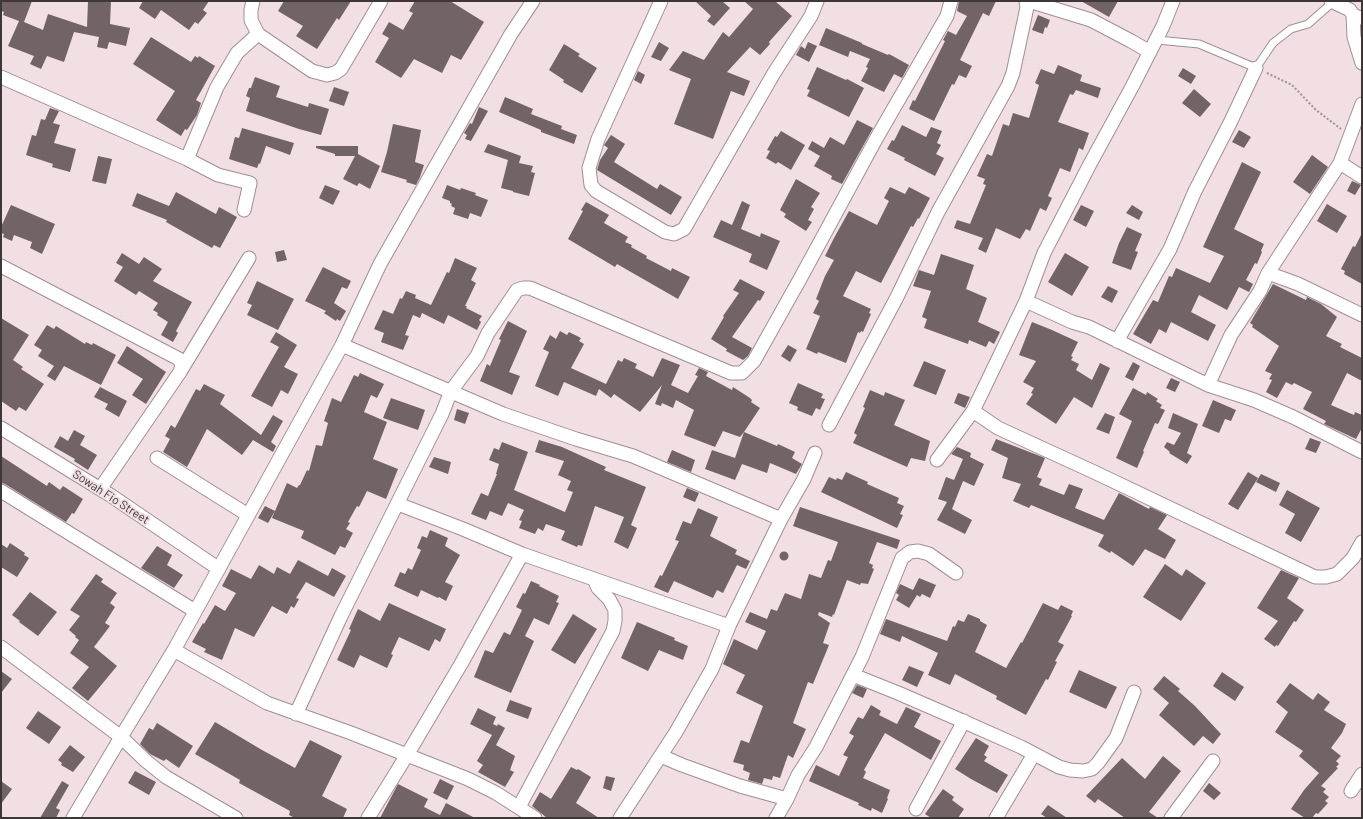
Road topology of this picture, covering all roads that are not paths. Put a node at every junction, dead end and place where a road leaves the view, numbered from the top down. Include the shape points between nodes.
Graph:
1 (253, 1) edge
2 (381, 1) edge
3 (533, 1) edge
4 (661, 1) edge
5 (817, 1) edge
6 (951, 1) edge
7 (1028, 1) edge
8 (1173, 1) edge
9 (1332, 1) edge
10 (1355, 11) edge
11 (258, 34) junction
12 (1156, 40) junction
13 (1150, 52) junction
14 (1362, 63) edge
15 (1256, 68) junction
16 (1, 77) edge
17 (1362, 104) edge
18 (187, 158) junction
19 (1340, 162) junction
20 (1362, 177) edge
21 (244, 210) dead end
22 (249, 258) dead end
23 (1, 266) edge
24 (1268, 273) junction
25 (1026, 301) junction
26 (1362, 315) edge
27 (1117, 341) junction
28 (342, 345) junction
29 (180, 372) junction
30 (1208, 384) junction
31 (451, 391) junction
32 (973, 411) junction
33 (829, 425) dead end
34 (1, 428) edge
35 (1362, 452) edge
36 (815, 453) dead end
37 (157, 458) dead end
38 (937, 460) dead end
39 (100, 489) junction
40 (1, 492) edge
41 (398, 504) junction
42 (248, 515) junction
43 (781, 519) junction
44 (1362, 542) edge
45 (522, 554) junction
46 (219, 569) junction
47 (956, 573) dead end
48 (594, 579) junction
49 (195, 611) junction
50 (729, 626) junction
51 (1, 647) edge
52 (174, 650) junction
53 (853, 675) junction
54 (1134, 692) dead end
55 (296, 714) junction
56 (964, 721) junction
57 (121, 737) junction
58 (1034, 754) junction
59 (407, 755) junction
60 (661, 756) junction
61 (1212, 761) dead end
62 (1362, 774) edge
63 (1351, 791) dead end
64 (787, 799) junction
65 (519, 807) junction
66 (916, 809) dead end
67 (73, 818) edge
68 (236, 818) edge
69 (368, 818) edge
70 (535, 818) edge
71 (620, 818) edge
72 (776, 818) edge
73 (996, 818) edge
74 (1171, 818) edge

1 - 11 street via 252,20
2 - 11 street via 341,69 335,74 327,75 312,71
3 - 28 street via 511,34 380,264
4 - 5 street via 598,139 589,168 590,185 596,191 666,232 674,234 684,229 774,72 811,16
6 - 31 street via 947,16 754,361 745,370 731,373 530,288 523,288 517,290
7 - 13 street via 1090,20
7 - 33 street via 1008,86 938,212 897,297
8 - 12 street
9 - 10 street
9 - 15 lane via 1308,24 1291,29 1273,43
10 - 14 street via 1354,37
11 - 18 street via 237,53 220,82
12 - 13 street
12 - 15 lane via 1199,44
13 - 25 street via 1044,253
15 - 27 street via 1195,191 1170,250
16 - 18 street
17 - 19 street
18 - 21 street via 218,175 250,183
19 - 20 street
19 - 24 street
22 - 29 street
23 - 29 street via 179,359 182,365
24 - 26 street via 1298,284
24 - 30 street via 1260,291 1230,335
25 - 27 street
25 - 32 street
27 - 30 street
28 - 31 street
28 - 42 street
29 - 39 street
30 - 35 street via 1293,416
31 - 41 street
31 - 43 street via 503,414 633,456
32 - 38 street
32 - 44 street via 998,428 1315,577 1337,574 1353,558
34 - 39 street, Sowah Fio Street
36 - 43 street via 804,479
37 - 42 street
39 - 46 street, Sowah Fio Street
40 - 49 street
41 - 45 street
41 - 55 street via 341,616
42 - 46 street
43 - 50 street
45 - 48 street
45 - 59 street
46 - 49 street
47 - 53 street via 929,554 910,552 902,558
48 - 50 street
48 - 65 street via 615,610 613,631
49 - 52 street
50 - 60 street via 712,669
51 - 57 street
52 - 55 street via 267,703
52 - 57 street
53 - 56 street
53 - 64 street
54 - 58 street via 1116,738 1092,769 1070,770
55 - 59 street
56 - 58 street
56 - 66 street
57 - 67 street
57 - 68 street via 146,762 166,777
58 - 73 street
59 - 65 street via 468,779
59 - 69 street
60 - 64 street via 740,786
60 - 71 street
61 - 74 street
62 - 63 street
64 - 72 street
65 - 70 street

